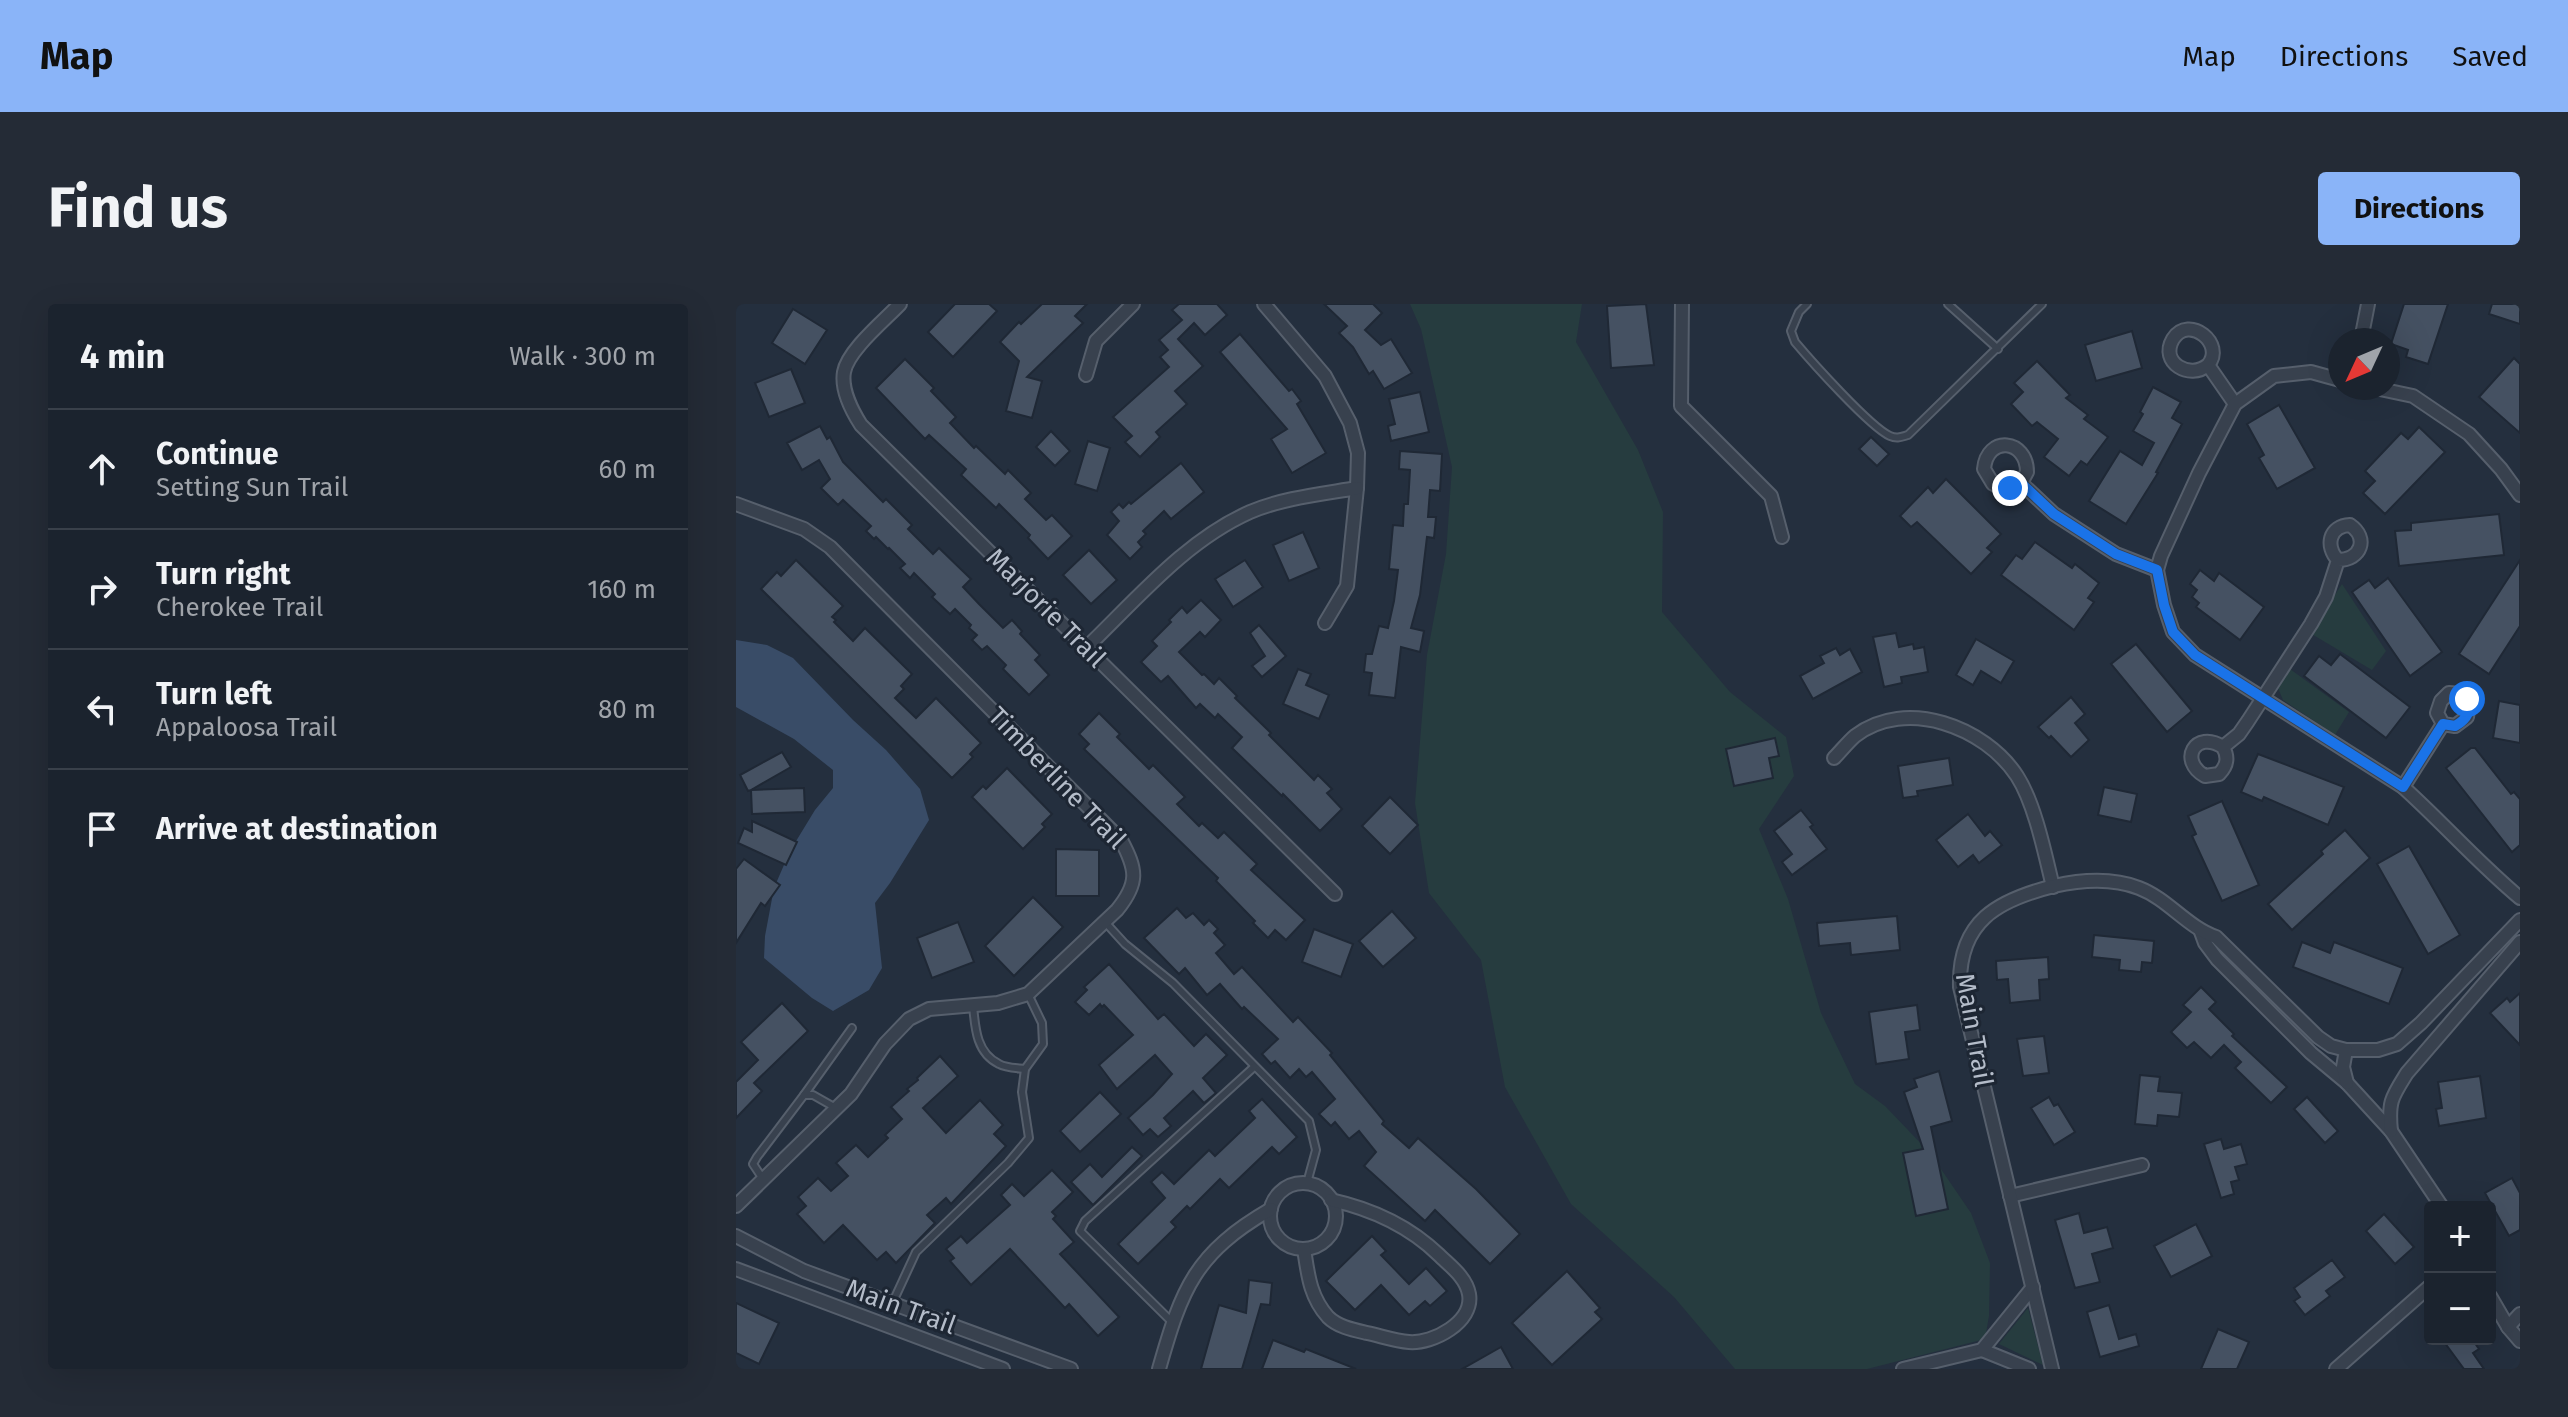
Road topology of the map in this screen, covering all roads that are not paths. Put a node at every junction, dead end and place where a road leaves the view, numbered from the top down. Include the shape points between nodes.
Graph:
1 (900, 304) edge
2 (1133, 304) edge
3 (1264, 304) edge
4 (1682, 304) edge
5 (1807, 304) edge
6 (1948, 304) edge
7 (2042, 304) edge
8 (2368, 304) edge
9 (1956, 308) edge
10 (2363, 328) edge
11 (1998, 349) junction
12 (2208, 365) dead end
13 (1086, 375) dead end
14 (2328, 377) edge
15 (2400, 393) edge
16 (2235, 404) junction
17 (2021, 483) dead end
18 (1357, 488) junction
19 (2520, 495) edge
20 (736, 504) edge
21 (1782, 537) dead end
22 (2338, 560) dead end
23 (2157, 570) junction
24 (1325, 623) dead end
25 (1086, 648) junction
26 (2263, 698) junction
27 (2443, 724) dead end
28 (2223, 747) dead end
29 (1834, 758) dead end
30 (2403, 787) junction
31 (2053, 887) junction
32 (1335, 894) dead end
33 (2520, 898) edge
34 (2520, 920) edge
35 (1105, 922) junction
36 (2201, 932) junction
37 (2520, 942) edge
38 (2467, 974) junction
39 (2482, 988) junction
40 (1028, 994) junction
41 (973, 1005) junction
42 (852, 1028) dead end
43 (2346, 1050) junction
44 (1254, 1067) junction
45 (1025, 1069) junction
46 (2347, 1083) junction
47 (804, 1095) junction
48 (836, 1108) junction
49 (2391, 1131) junction
50 (2142, 1165) dead end
51 (763, 1179) junction
52 (1307, 1183) junction
53 (2010, 1196) junction
54 (1331, 1200) junction
55 (2438, 1201) edge
56 (736, 1206) edge
57 (1271, 1209) junction
58 (736, 1236) edge
59 (1304, 1249) junction
60 (736, 1269) edge
61 (2033, 1287) junction
62 (2424, 1291) edge
63 (892, 1304) junction
64 (2496, 1306) edge
65 (2520, 1314) edge
66 (1172, 1322) junction
67 (2508, 1327) junction
68 (2520, 1341) edge
69 (1982, 1350) junction
70 (1003, 1369) edge
71 (1071, 1369) edge
72 (1159, 1369) edge
73 (1903, 1369) edge
74 (2029, 1369) edge
75 (2052, 1369) edge
76 (2336, 1369) edge

1 - 25 street, Marjorie Trail via 853,353 844,373 849,407 861,425
2 - 13 street via 1096,341
3 - 18 street via 1325,376 1350,423 1358,453
4 - 21 street via 1681,406 1771,496
5 - 11 lane via 1791,331 1795,342 1868,418 1896,438 1908,435
6 - 9 lane
7 - 11 lane
8 - 10 street
9 - 11 lane
12 - 16 street
14 - 16 street via 2311,372 2274,376
15 - 19 street via 2413,396 2469,434
16 - 23 street
17 - 23 street via 2054,514 2116,554
18 - 24 street via 1347,586
18 - 25 street via 1251,511 1195,543
20 - 35 street, Timberline Trail via 804,529 830,547 1121,840 1133,862 1134,879 1129,895
22 - 26 street via 2326,597
23 - 26 street via 2173,632 2195,655
25 - 32 street, Marjorie Trail
26 - 28 street via 2239,734
26 - 30 street
27 - 30 street
29 - 31 street via 1856,735 1882,723 1913,718 1953,724 1983,740 2017,776 2037,824
30 - 33 street
31 - 36 street, Main Trail via 2088,881 2125,884 2172,907
31 - 53 street, Main Trail via 2015,897 1991,911 1968,942 1960,969 1964,1006
34 - 38 street
35 - 40 street, Timberline Trail
35 - 44 lane
36 - 43 street, Main Trail via 2216,937 2318,1037
36 - 46 street, Main Trail via 2217,959
37 - 39 street
38 - 39 street
38 - 43 street via 2397,1044
39 - 49 street via 2407,1073 2392,1097
40 - 41 street, Timberline Trail
40 - 45 lane via 1042,1023 1043,1044
41 - 45 lane via 983,1051 999,1065
41 - 48 street, Timberline Trail via 929,1009 909,1019
42 - 47 lane
43 - 46 street
44 - 52 lane via 1309,1121 1316,1150
44 - 66 lane via 1080,1231
45 - 63 lane via 1022,1092 1029,1138 916,1252
46 - 49 street, Main Trail
47 - 48 lane
47 - 51 lane via 753,1164
48 - 51 street, Timberline Trail
49 - 55 street, Main Trail
50 - 53 street
51 - 56 street, Timberline Trail
52 - 54 street
52 - 57 street via 1286,1188
53 - 61 street, Main Trail
54 - 59 street via 1336,1212 1331,1233
54 - 59 street via 1364,1207 1425,1241 1461,1276 1469,1294 1467,1309 1443,1334 1412,1342 1347,1328 1330,1320 1312,1296
57 - 59 street via 1276,1235
57 - 66 street via 1203,1261
58 - 63 street, Main Trail via 804,1271
60 - 70 street, Main Trail
61 - 69 street
61 - 75 street, Main Trail
62 - 76 street
63 - 71 street, Main Trail
64 - 67 street
65 - 67 street
66 - 72 street
67 - 68 street
69 - 73 street
69 - 74 street

